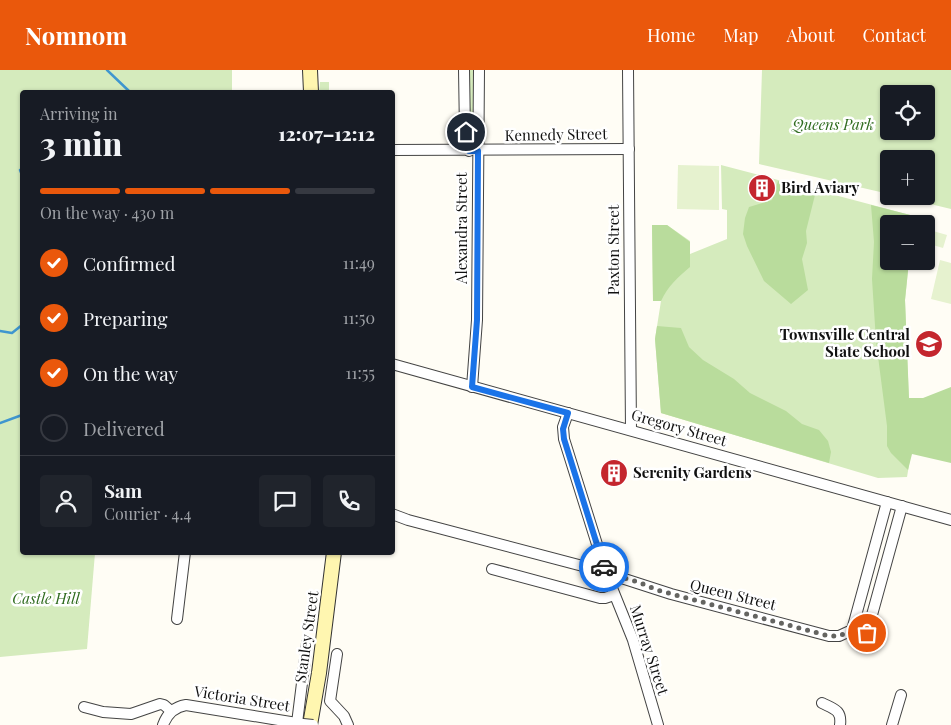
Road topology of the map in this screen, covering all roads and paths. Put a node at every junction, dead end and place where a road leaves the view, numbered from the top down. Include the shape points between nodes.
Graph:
1 (310, 70) edge
2 (464, 70) edge
3 (479, 70) edge
4 (628, 70) edge
5 (311, 90) edge
6 (629, 149) junction
7 (395, 150) edge
8 (474, 151) junction
9 (395, 365) edge
10 (472, 387) junction
11 (568, 413) junction
12 (631, 430) junction
13 (887, 502) junction
14 (902, 506) junction
15 (395, 515) edge
16 (951, 520) edge
17 (185, 555) edge
18 (334, 555) edge
19 (492, 568) dead end
20 (605, 570) junction
21 (614, 595) junction
22 (177, 619) dead end
23 (852, 630) junction
24 (307, 643) dead end
25 (337, 654) dead end
26 (900, 695) dead end
27 (822, 703) dead end
28 (84, 707) dead end
29 (172, 711) junction
30 (306, 724) edge
31 (163, 725) edge
32 (348, 725) edge
33 (658, 725) edge
34 (840, 725) edge
35 (892, 725) edge

1 - 5 main road
2 - 8 street, Alexandra Street via 466,132
3 - 8 street, Alexandra Street
4 - 6 street, Paxton Street
6 - 8 street, Kennedy Street
6 - 12 street, Paxton Street
7 - 8 street, Kennedy Street
8 - 10 street, Alexandra Street via 477,320
9 - 10 street, Gregory Street
10 - 11 street, Gregory Street
11 - 12 street, Gregory Street
11 - 20 street, Murray Street via 563,429 564,439
12 - 13 street, Gregory Street
13 - 14 street, Gregory Street
13 - 23 street
14 - 16 street, Gregory Street
14 - 23 street, Queen Street via 867,633
15 - 20 street, Queen Street
17 - 22 street
18 - 30 main road, Stanley Street via 319,673
19 - 21 street via 600,598
20 - 21 street, Murray Street
20 - 23 street, Queen Street via 671,594 829,636 839,636
21 - 33 street, Murray Street via 631,635
24 - 30 street, Stanley Street
25 - 32 street via 330,701
26 - 35 street
27 - 34 street via 839,713
28 - 29 street, Victoria Street via 128,714 160,704
29 - 30 street, Victoria Street via 186,706
29 - 31 street

